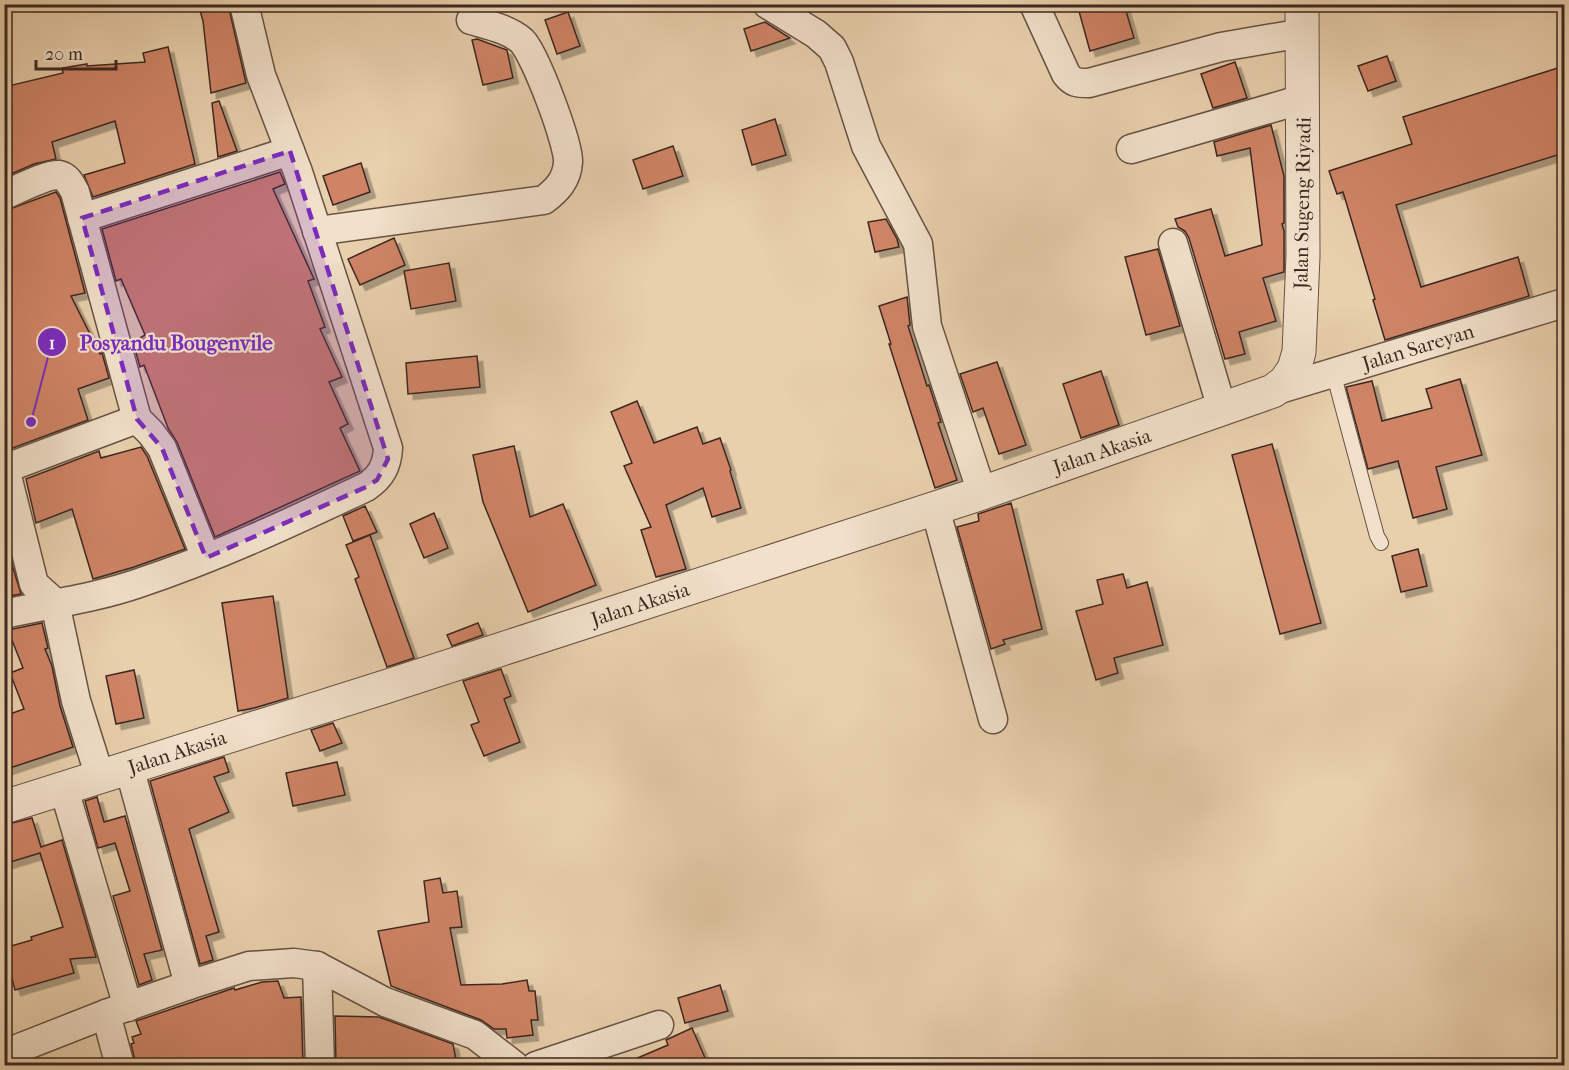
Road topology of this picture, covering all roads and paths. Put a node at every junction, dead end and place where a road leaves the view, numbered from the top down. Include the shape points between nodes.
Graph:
1 (244, 4) edge
2 (767, 4) edge
3 (1034, 4) edge
4 (1302, 19) edge
5 (471, 20) dead end
6 (1303, 99) junction
7 (1131, 149) dead end
8 (290, 151) junction
9 (4, 195) edge
10 (82, 218) junction
11 (317, 231) junction
12 (1173, 243) dead end
13 (1564, 303) edge
14 (1333, 372) junction
15 (1273, 391) junction
16 (1222, 409) junction
17 (137, 419) junction
18 (5, 467) edge
19 (982, 493) junction
20 (934, 508) junction
21 (1382, 543) dead end
22 (206, 558) junction
23 (55, 603) junction
24 (4, 614) edge
25 (993, 719) dead end
26 (115, 772) junction
27 (64, 789) junction
28 (4, 807) edge
29 (317, 966) junction
30 (189, 985) junction
31 (117, 1010) junction
32 (659, 1025) dead end
33 (4, 1054) edge
34 (120, 1065) edge
35 (320, 1065) edge
36 (515, 1065) edge
37 (536, 1065) edge

1 - 8 street via 261,75
2 - 19 street via 816,34 832,48 839,62 866,146 918,244 927,326
3 - 4 street via 1065,74 1078,83 1221,47
4 - 6 street, Jalan Sugeng Riyadi
5 - 11 street via 513,33 534,60 565,142 568,160 565,177 557,190 544,200
6 - 7 street
6 - 15 street, Jalan Sugeng Riyadi via 1299,352 1294,369
8 - 10 street
8 - 11 street
9 - 10 street via 58,175 66,178 75,192
10 - 17 street
11 - 22 street via 385,438 388,459 377,480 366,487
12 - 16 street
13 - 14 street, Jalan Sareyan
14 - 15 street, Jalan Sareyan
14 - 21 lane
15 - 16 street, Jalan Akasia
16 - 19 street, Jalan Akasia
17 - 18 street
17 - 22 street via 162,448
18 - 23 street via 34,584
19 - 20 street, Jalan Akasia
20 - 25 street
20 - 26 street, Jalan Akasia
22 - 23 street via 136,584
23 - 24 street
23 - 26 street via 76,701
26 - 27 street, Jalan Akasia
26 - 30 street
27 - 28 street, Jalan Akasia
27 - 31 street
29 - 30 street via 249,966
29 - 35 street
29 - 36 street via 385,1002 475,1035
30 - 31 street
31 - 33 street
31 - 34 street
32 - 37 street

